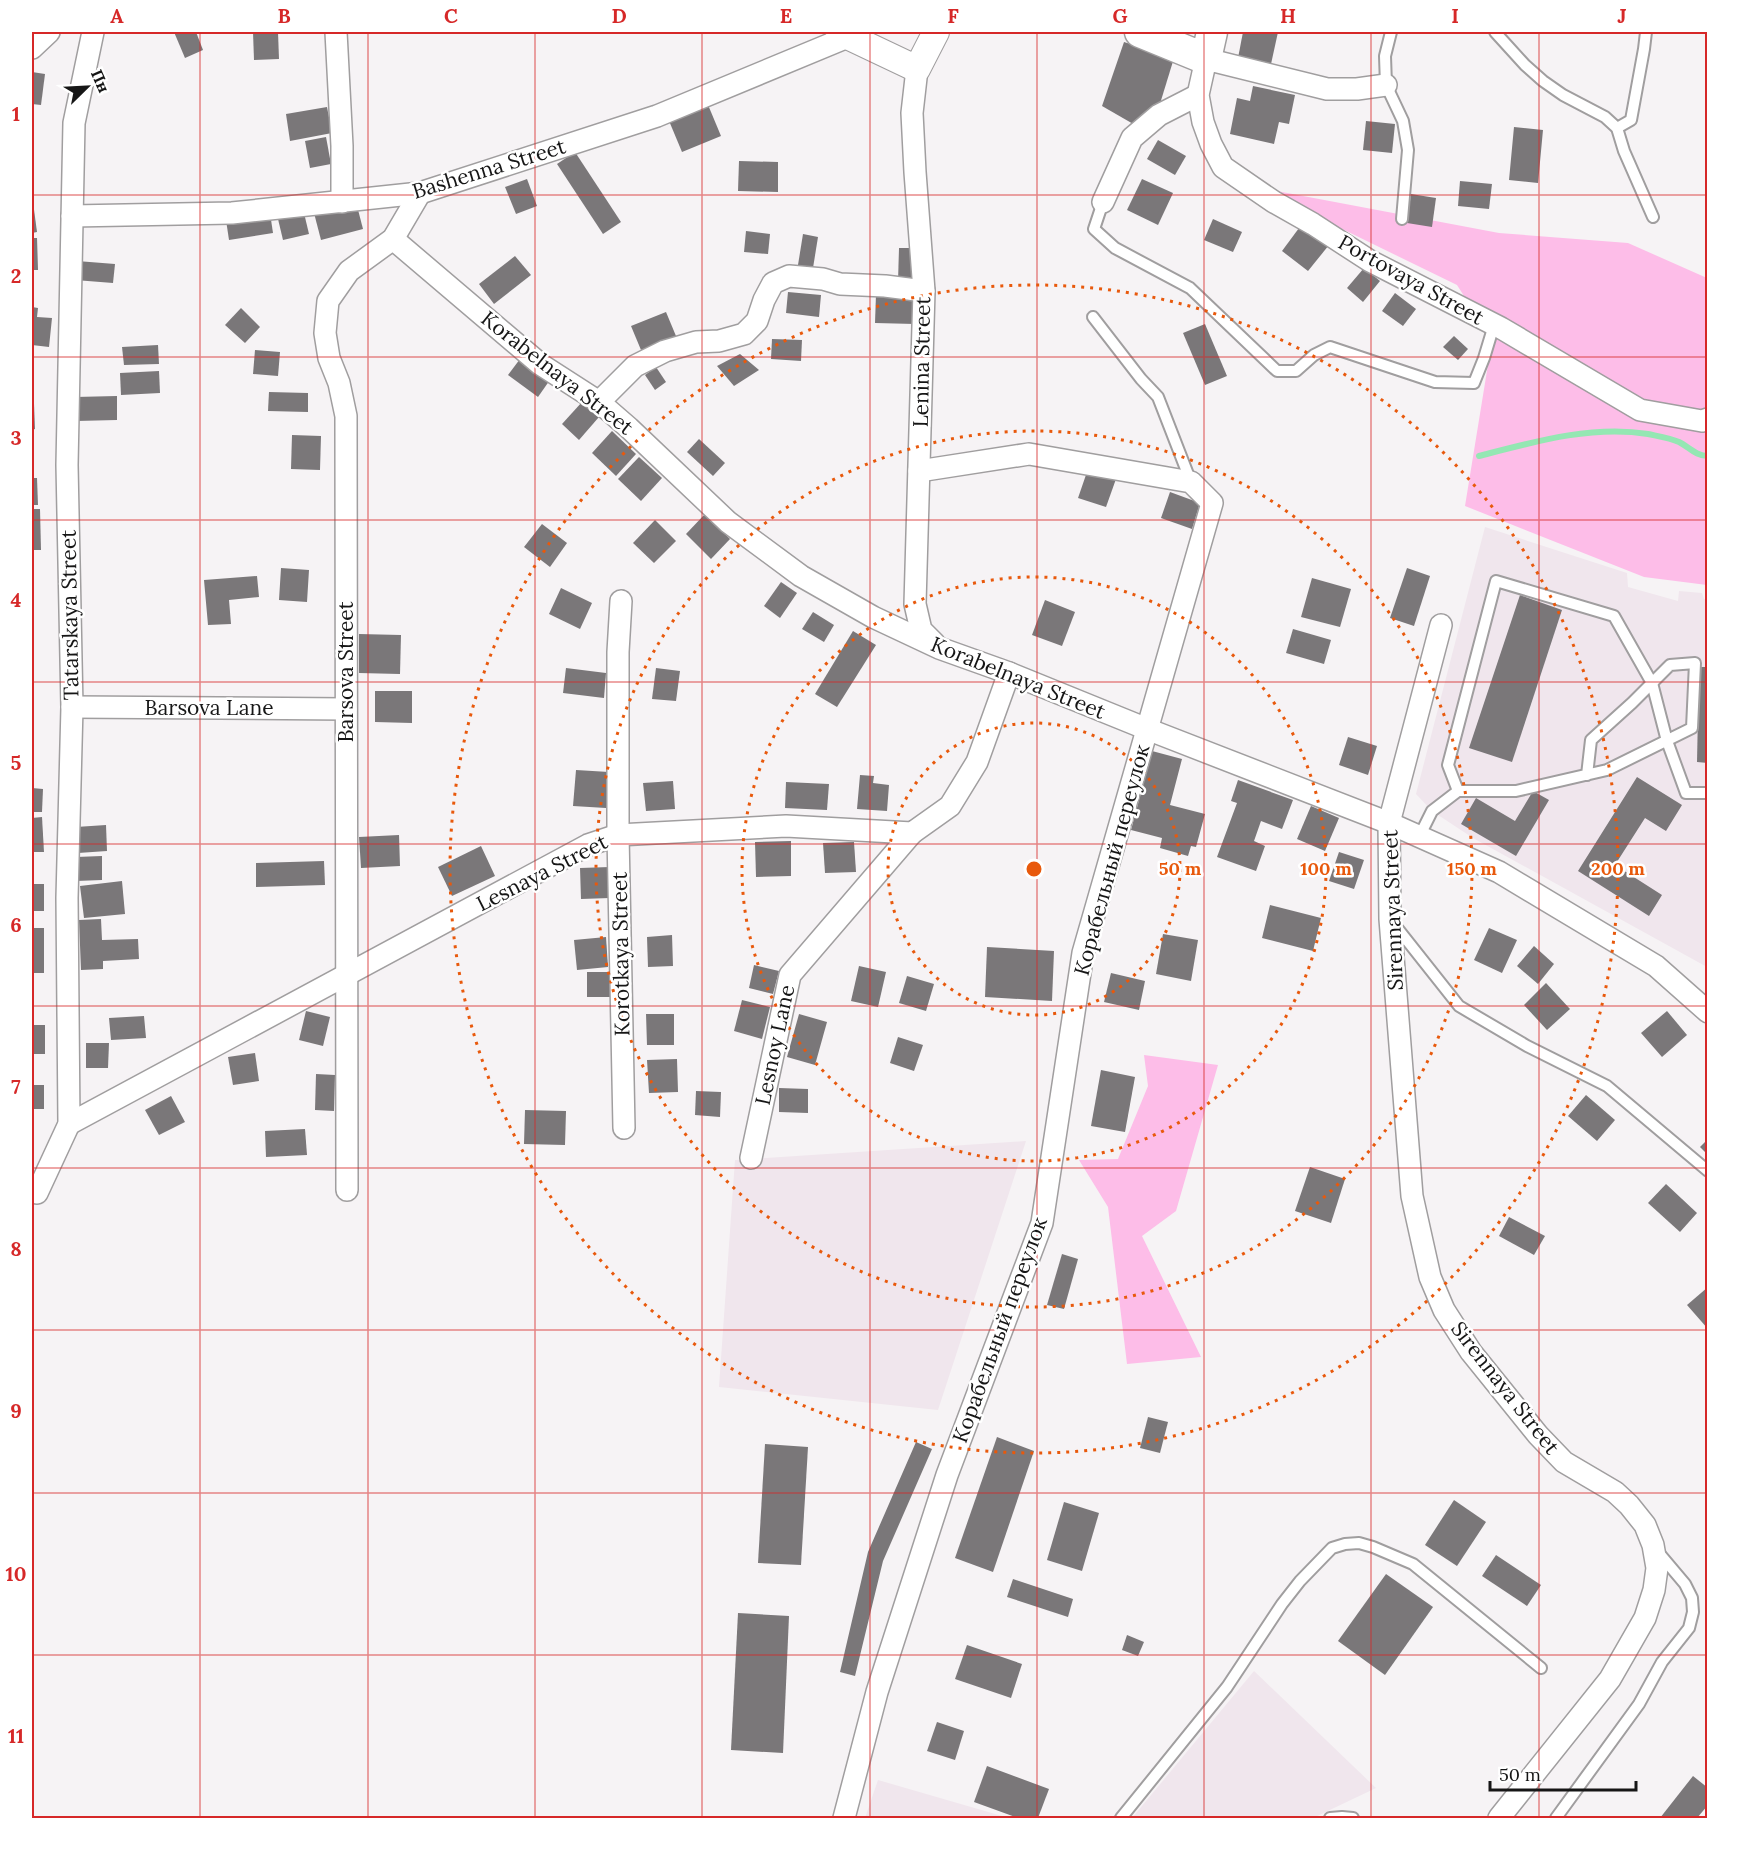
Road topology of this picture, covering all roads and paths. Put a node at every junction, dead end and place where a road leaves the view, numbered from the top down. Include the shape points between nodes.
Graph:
1 (49, 32) edge
2 (93, 32) edge
3 (336, 32) edge
4 (936, 32) edge
5 (1140, 32) edge
6 (1391, 32) edge
7 (1495, 32) edge
8 (1646, 32) edge
9 (844, 34) edge
10 (1209, 45) edge
11 (32, 48) edge
12 (917, 69) junction
13 (1386, 85) junction
14 (1198, 94) junction
15 (1617, 128) junction
16 (420, 193) junction
17 (342, 202) junction
18 (1103, 202) joint
19 (72, 216) junction
20 (1653, 217) dead end
21 (1402, 219) dead end
22 (393, 239) junction
23 (924, 291) junction
24 (1093, 317) dead end
25 (1494, 326) junction
26 (599, 402) junction
27 (1707, 419) edge
28 (919, 471) junction
29 (1191, 483) junction
30 (621, 600) dead end
31 (1441, 625) dead end
32 (939, 648) junction
33 (1009, 673) junction
34 (1652, 683) junction
35 (72, 707) junction
36 (346, 709) junction
37 (1148, 729) junction
38 (1667, 741) junction
39 (1587, 774) junction
40 (1458, 791) junction
41 (1707, 793) edge
42 (1389, 823) junction
43 (912, 833) junction
44 (618, 835) junction
45 (1419, 837) junction
46 (1390, 919) junction
47 (348, 975) junction
48 (1707, 1012) edge
49 (69, 1124) junction
50 (624, 1128) dead end
51 (751, 1158) dead end
52 (1707, 1171) edge
53 (347, 1190) dead end
54 (37, 1193) dead end
55 (1653, 1545) junction
56 (1542, 1668) dead end
57 (844, 1818) edge
58 (1121, 1818) edge
59 (1330, 1818) edge
60 (1353, 1818) edge
61 (1499, 1818) edge
62 (1556, 1818) edge

1 - 11 street
2 - 19 street, Tatarskaya Street via 74,123
3 - 17 street
4 - 12 street
5 - 10 main road
6 - 13 lane via 1385,56
7 - 15 lane via 1543,81
8 - 15 lane via 1631,120
9 - 12 street
9 - 16 street, Bashenna Street via 657,116
10 - 13 street via 1327,89
10 - 14 street, Portovaya Street
12 - 23 street, Lenina Street via 912,113
13 - 21 lane via 1403,121 1408,150
14 - 18 street via 1159,115 1132,138
14 - 25 street, Portovaya Street via 1203,122 1223,167 1370,261
15 - 20 lane
16 - 17 street, Bashenna Street
16 - 22 street, Barsova Street
17 - 19 street, Bashenna Street via 232,213
18 - 25 lane via 1094,229 1115,248 1190,288 1277,371 1296,371 1330,347 1435,382 1474,383
19 - 35 street, Tatarskaya Street via 67,465
22 - 26 street, Korabelnaya Street via 540,364
22 - 36 street, Barsova Street via 349,271 328,301 325,333 346,416
23 - 26 street via 789,276 773,283 757,321 744,334 665,351 635,366
23 - 28 street, Lenina Street
24 - 29 lane via 1158,397
25 - 27 street, Portovaya Street via 1640,410
26 - 32 street, Korabelnaya Street via 728,522 801,576 873,617
28 - 29 street via 1029,453
28 - 32 street, Lenina Street via 915,604 921,630
29 - 37 street, Корабельный переулок via 1212,503
30 - 44 street, Korotkaya Street
31 - 42 street, Sirennaya Street
32 - 33 street, Korabelnaya Street
33 - 37 street, Korabelnaya Street
33 - 43 street via 977,762 950,806
34 - 38 lane
34 - 38 lane via 1671,665 1695,663 1692,728
34 - 39 lane via 1591,740
34 - 40 lane via 1614,616 1496,581 1448,765
35 - 36 street, Barsova Lane
35 - 49 street, Tatarskaya Street via 67,898
36 - 47 street, Barsova Street
37 - 42 street, Korabelnaya Street
37 - 57 street, Корабельный переулок via 1083,954 1042,1223 947,1475 877,1692
38 - 39 lane via 1606,770
38 - 41 lane via 1686,793
39 - 40 lane via 1516,791
40 - 45 lane via 1432,811
42 - 45 street, Korabelnaya Street
42 - 46 street, Sirennaya Street
43 - 44 street, Lesnaya Street via 786,826
43 - 51 street, Lesnoy Lane via 790,975
44 - 47 street, Lesnaya Street via 588,844
44 - 50 street, Korotkaya Street
45 - 48 street, Korabelnaya Street via 1499,872 1656,966
46 - 52 lane via 1459,1006 1606,1086
46 - 55 street, Sirennaya Street via 1412,1196 1430,1277 1444,1310 1471,1352 1538,1435 1564,1462 1615,1492 1629,1505 1645,1525
47 - 49 street, Lesnaya Street
47 - 53 street, Barsova Street
49 - 54 street, Tatarskaya Street
55 - 61 street, Sirennaya Street via 1657,1568 1645,1618 1611,1678
55 - 62 lane via 1692,1598 1689,1628
56 - 58 lane via 1413,1564 1359,1544 1332,1548 1282,1604 1227,1687
59 - 60 lane

